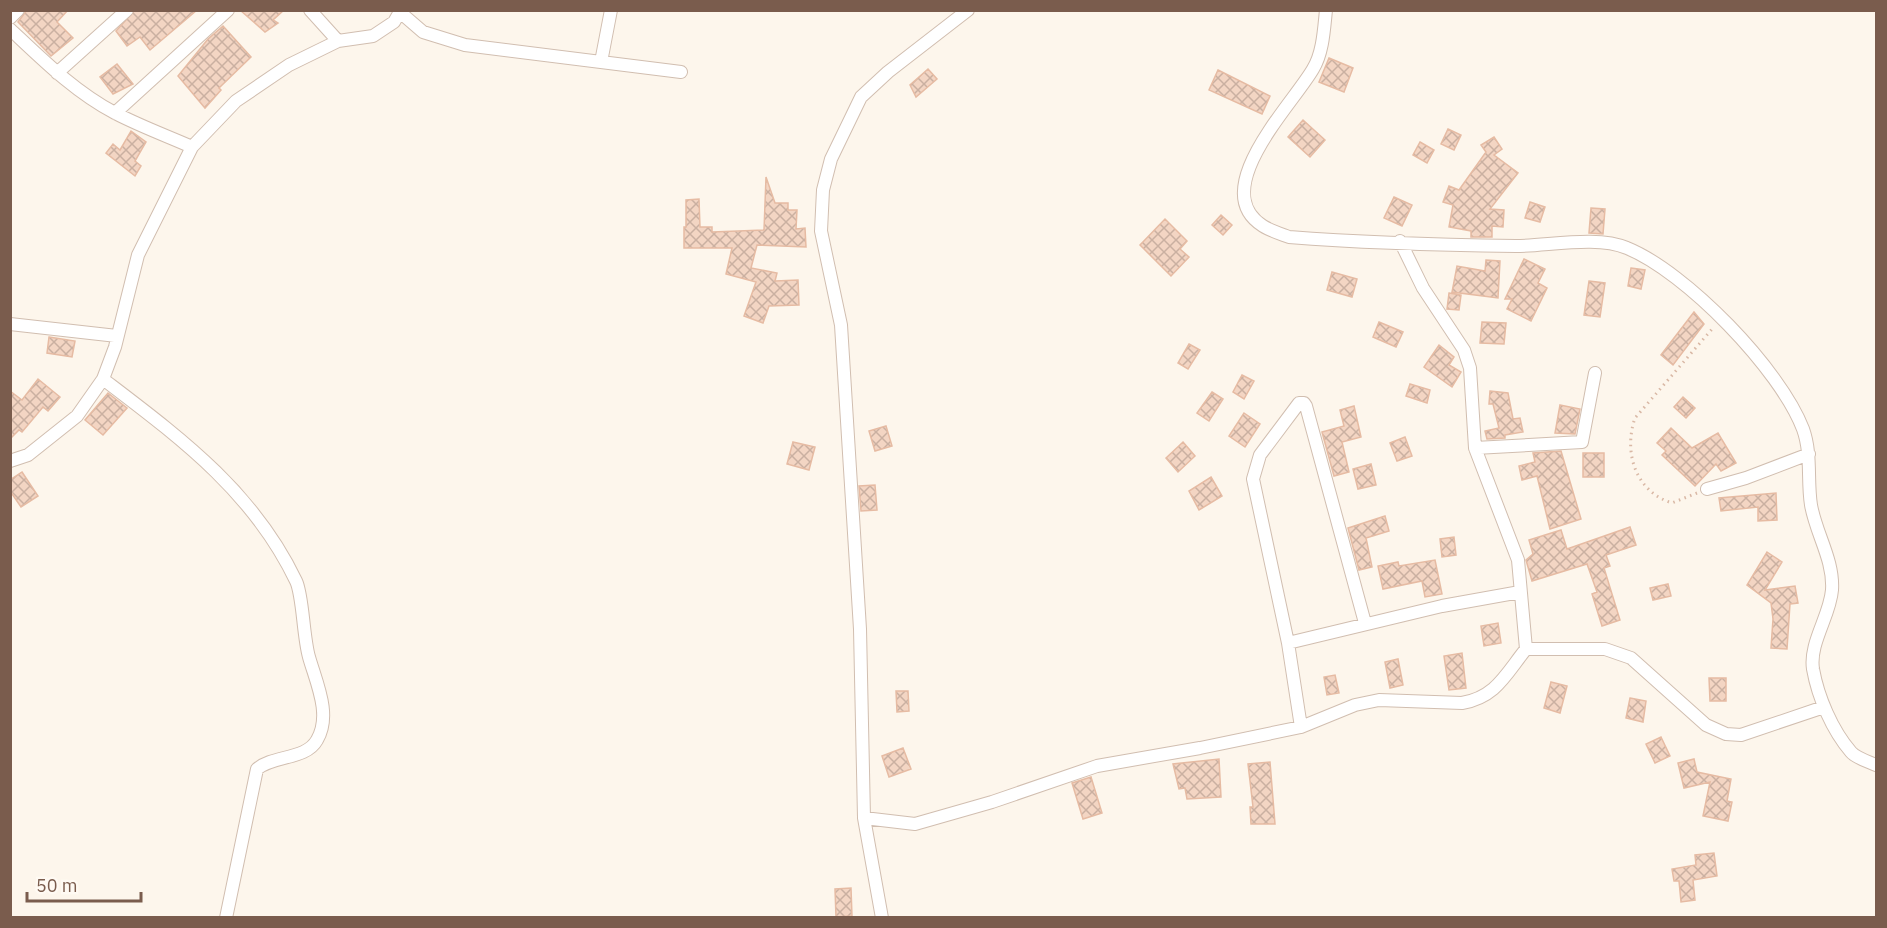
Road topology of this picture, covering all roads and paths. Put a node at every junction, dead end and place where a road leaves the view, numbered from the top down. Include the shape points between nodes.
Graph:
1 (18, 10) edge
2 (128, 10) edge
3 (228, 10) edge
4 (310, 10) edge
5 (611, 10) edge
6 (968, 10) edge
7 (1326, 10) edge
8 (401, 11) edge
9 (10, 18) edge
10 (10, 29) edge
11 (338, 41) junction
12 (601, 62) junction
13 (681, 72) dead end
14 (57, 73) junction
15 (115, 113) junction
16 (192, 147) junction
17 (1400, 242) junction
18 (1722, 318) junction
19 (10, 324) edge
20 (117, 336) junction
21 (1595, 374) dead end
22 (103, 379) junction
23 (1475, 448) junction
24 (1809, 454) junction
25 (10, 461) edge
26 (1707, 489) joint
27 (1520, 592) junction
28 (1365, 623) junction
29 (1288, 643) junction
30 (1526, 649) junction
31 (1824, 708) junction
32 (1301, 727) junction
33 (1876, 765) edge
34 (864, 818) junction
35 (226, 918) edge
36 (882, 918) edge

1 - 9 street
2 - 14 street
3 - 15 street
4 - 11 street
5 - 12 street
6 - 34 street via 861,98 831,159 823,190 821,231 842,338 860,629
7 - 17 street via 1315,67 1249,161 1244,189 1247,208 1262,226 1289,237
8 - 11 street via 394,22 373,36
8 - 12 street via 423,32 465,45
10 - 14 street
11 - 16 street via 289,65 236,101
12 - 13 street
14 - 15 street
15 - 16 street
16 - 20 street via 138,255
17 - 18 street via 1517,246 1597,243 1626,247 1692,290
17 - 23 street via 1423,288 1464,350 1473,379
18 - 24 street via 1775,382 1803,429
18 - 26 path via 1635,418 1629,433 1638,478 1648,492 1672,503
19 - 20 street
20 - 22 street
21 - 23 street via 1582,442
22 - 25 street via 68,423 28,455
22 - 35 street via 197,452 226,481 245,501 297,582 304,640 321,700 322,727 316,742 300,753 257,769
23 - 27 street via 1518,560
24 - 26 street
24 - 31 street via 1811,505 1830,564 1832,590 1812,663
27 - 28 street
27 - 30 street
28 - 29 street
28 - 29 street via 1306,406 1299,403 1260,455 1253,479
29 - 32 street
30 - 31 street via 1605,649 1631,658 1706,724 1726,734 1741,735
30 - 32 street via 1490,694 1473,701 1461,704 1379,700 1355,705
31 - 33 street via 1852,754
32 - 34 street via 1097,766 915,824
34 - 36 street

